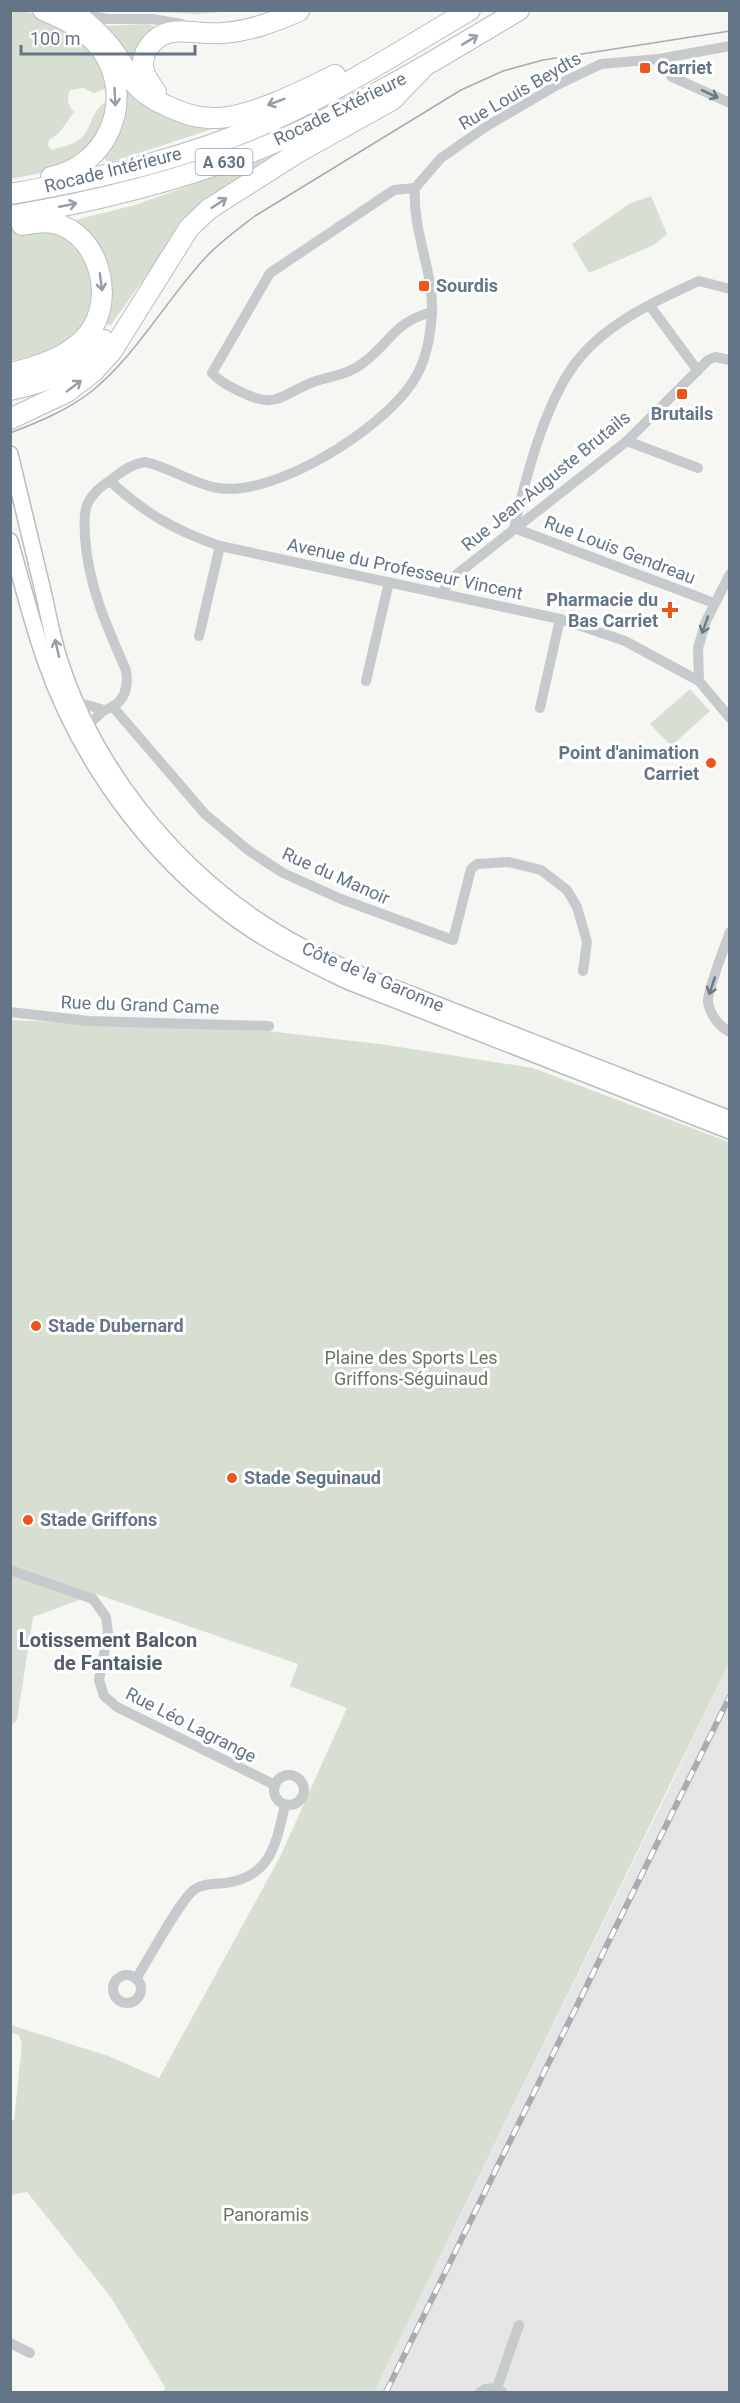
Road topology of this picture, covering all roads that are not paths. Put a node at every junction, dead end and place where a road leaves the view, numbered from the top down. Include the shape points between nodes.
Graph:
1 (43, 10) edge
2 (460, 10) edge
3 (470, 10) edge
4 (519, 10) edge
5 (71, 11) edge
6 (300, 11) edge
7 (729, 46) edge
8 (659, 59) junction
9 (422, 69) junction
10 (729, 103) edge
11 (172, 109) junction
12 (10, 185) edge
13 (415, 188) junction
14 (10, 194) edge
15 (10, 216) edge
16 (10, 226) edge
17 (189, 228) junction
18 (729, 289) edge
19 (650, 306) junction
20 (432, 312) junction
21 (729, 360) edge
22 (698, 371) junction
23 (14, 384) edge
24 (20, 411) edge
25 (10, 419) edge
26 (627, 441) junction
27 (10, 454) edge
28 (698, 468) dead end
29 (110, 481) junction
30 (514, 528) junction
31 (10, 541) edge
32 (220, 546) junction
33 (729, 574) edge
34 (389, 582) junction
35 (441, 594) junction
36 (714, 603) junction
37 (560, 619) junction
38 (199, 636) dead end
39 (366, 681) dead end
40 (699, 681) junction
41 (77, 702) junction
42 (109, 708) junction
43 (540, 708) dead end
44 (68, 716) junction
45 (729, 718) edge
46 (87, 724) junction
47 (729, 933) edge
48 (583, 971) dead end
49 (10, 1012) edge
50 (269, 1026) dead end
51 (729, 1032) edge
52 (729, 1119) edge
53 (729, 1131) edge
54 (10, 1570) edge
55 (275, 1785) junction
56 (285, 1805) junction
57 (136, 1979) dead end
58 (519, 2325) dead end
59 (10, 2343) edge
60 (30, 2353) dead end
61 (500, 2390) edge
62 (480, 2392) edge

1 -> 12 highway via 68,21 104,54 112,70 116,105 103,146 85,163 64,174
2 -> 11 highway via 274,103 219,118
3 - 14 highway, Rocade Intérieure / A 630 via 280,117 169,158 65,185
9 -> 4 highway, Rocade Extérieure / A 630
5 - 6 street via 107,19 222,26
5 - 11 highway via 93,27 150,98
6 - 11 highway via 260,27 222,33 171,32 153,40 144,54 145,75
7 - 8 street, Rue Louis Beydts
8 -> 10 street via 672,77
8 - 13 street, Rue Louis Beydts via 601,64 557,85 441,158
15 -> 9 highway, Rocade Extérieure / A 630 via 127,192 230,160 305,129
17 -> 9 highway via 209,209 257,178 392,100
13 - 20 street via 416,219 428,262
13 - 20 street via 394,190 270,273 212,374 256,400 267,402 362,364 405,322
16 -> 23 highway via 48,223 74,232 92,253 101,277 102,298 89,334 75,347
17 - 23 highway via 86,360 69,371
24 -> 17 highway via 67,392 93,372 112,351
18 - 19 street via 699,281
19 - 22 street
19 - 30 street via 614,327 582,354 561,386 547,417
20 - 29 street via 422,365 398,401 370,428 300,469 252,487 219,489 145,462 135,464
21 - 22 street, Rue Jean-Auguste Brutails via 715,357
22 - 26 street, Rue Jean-Auguste Brutails
23 - 24 highway
24 - 25 highway
26 - 28 street
26 - 30 street, Rue Jean-Auguste Brutails
41 -> 27 main road, Côte de la Garonne via 59,658
29 - 32 street, Avenue du Professeur Vincent via 127,498 173,527
29 - 42 street via 91,497 84,516 86,548 99,608 128,679 125,692
30 - 35 street, Rue Jean-Auguste Brutails via 452,578
30 - 36 street, Rue Louis Gendreau
31 - 44 main road, Côte de la Garonne via 46,663
32 - 34 street, Avenue du Professeur Vincent
32 - 38 street
33 - 36 street
34 - 35 street, Avenue du Professeur Vincent
34 - 39 street
35 - 37 street, Avenue du Professeur Vincent
36 -> 40 street via 698,648
37 - 40 street, Avenue du Professeur Vincent via 625,641
37 - 43 street
40 - 45 street
41 - 42 street
41 - 46 main road, Côte de la Garonne
42 - 46 street
42 - 48 street, Rue du Manoir via 205,814 248,850 283,873 350,902 453,940 471,870 477,864 509,862 541,870 567,891 577,908 587,942
44 - 46 street
44 - 53 main road, Côte de la Garonne via 107,784 136,823 172,864 254,932 347,981
46 - 52 main road, Côte de la Garonne via 117,777 180,855 218,890 304,949
47 -> 51 street via 708,999 712,1014
49 - 50 street, Rue du Grand Came via 89,1021
54 - 55 street, Rue Léo Lagrange via 93,1599 106,1617 108,1633 99,1680 104,1696 117,1707
55 - 56 street via 277,1800
55 - 56 street via 285,1776 303,1783 304,1793 299,1802
56 - 57 street via 276,1845 258,1871 245,1878 194,1889
58 - 61 street
59 - 60 street
61 - 62 street

